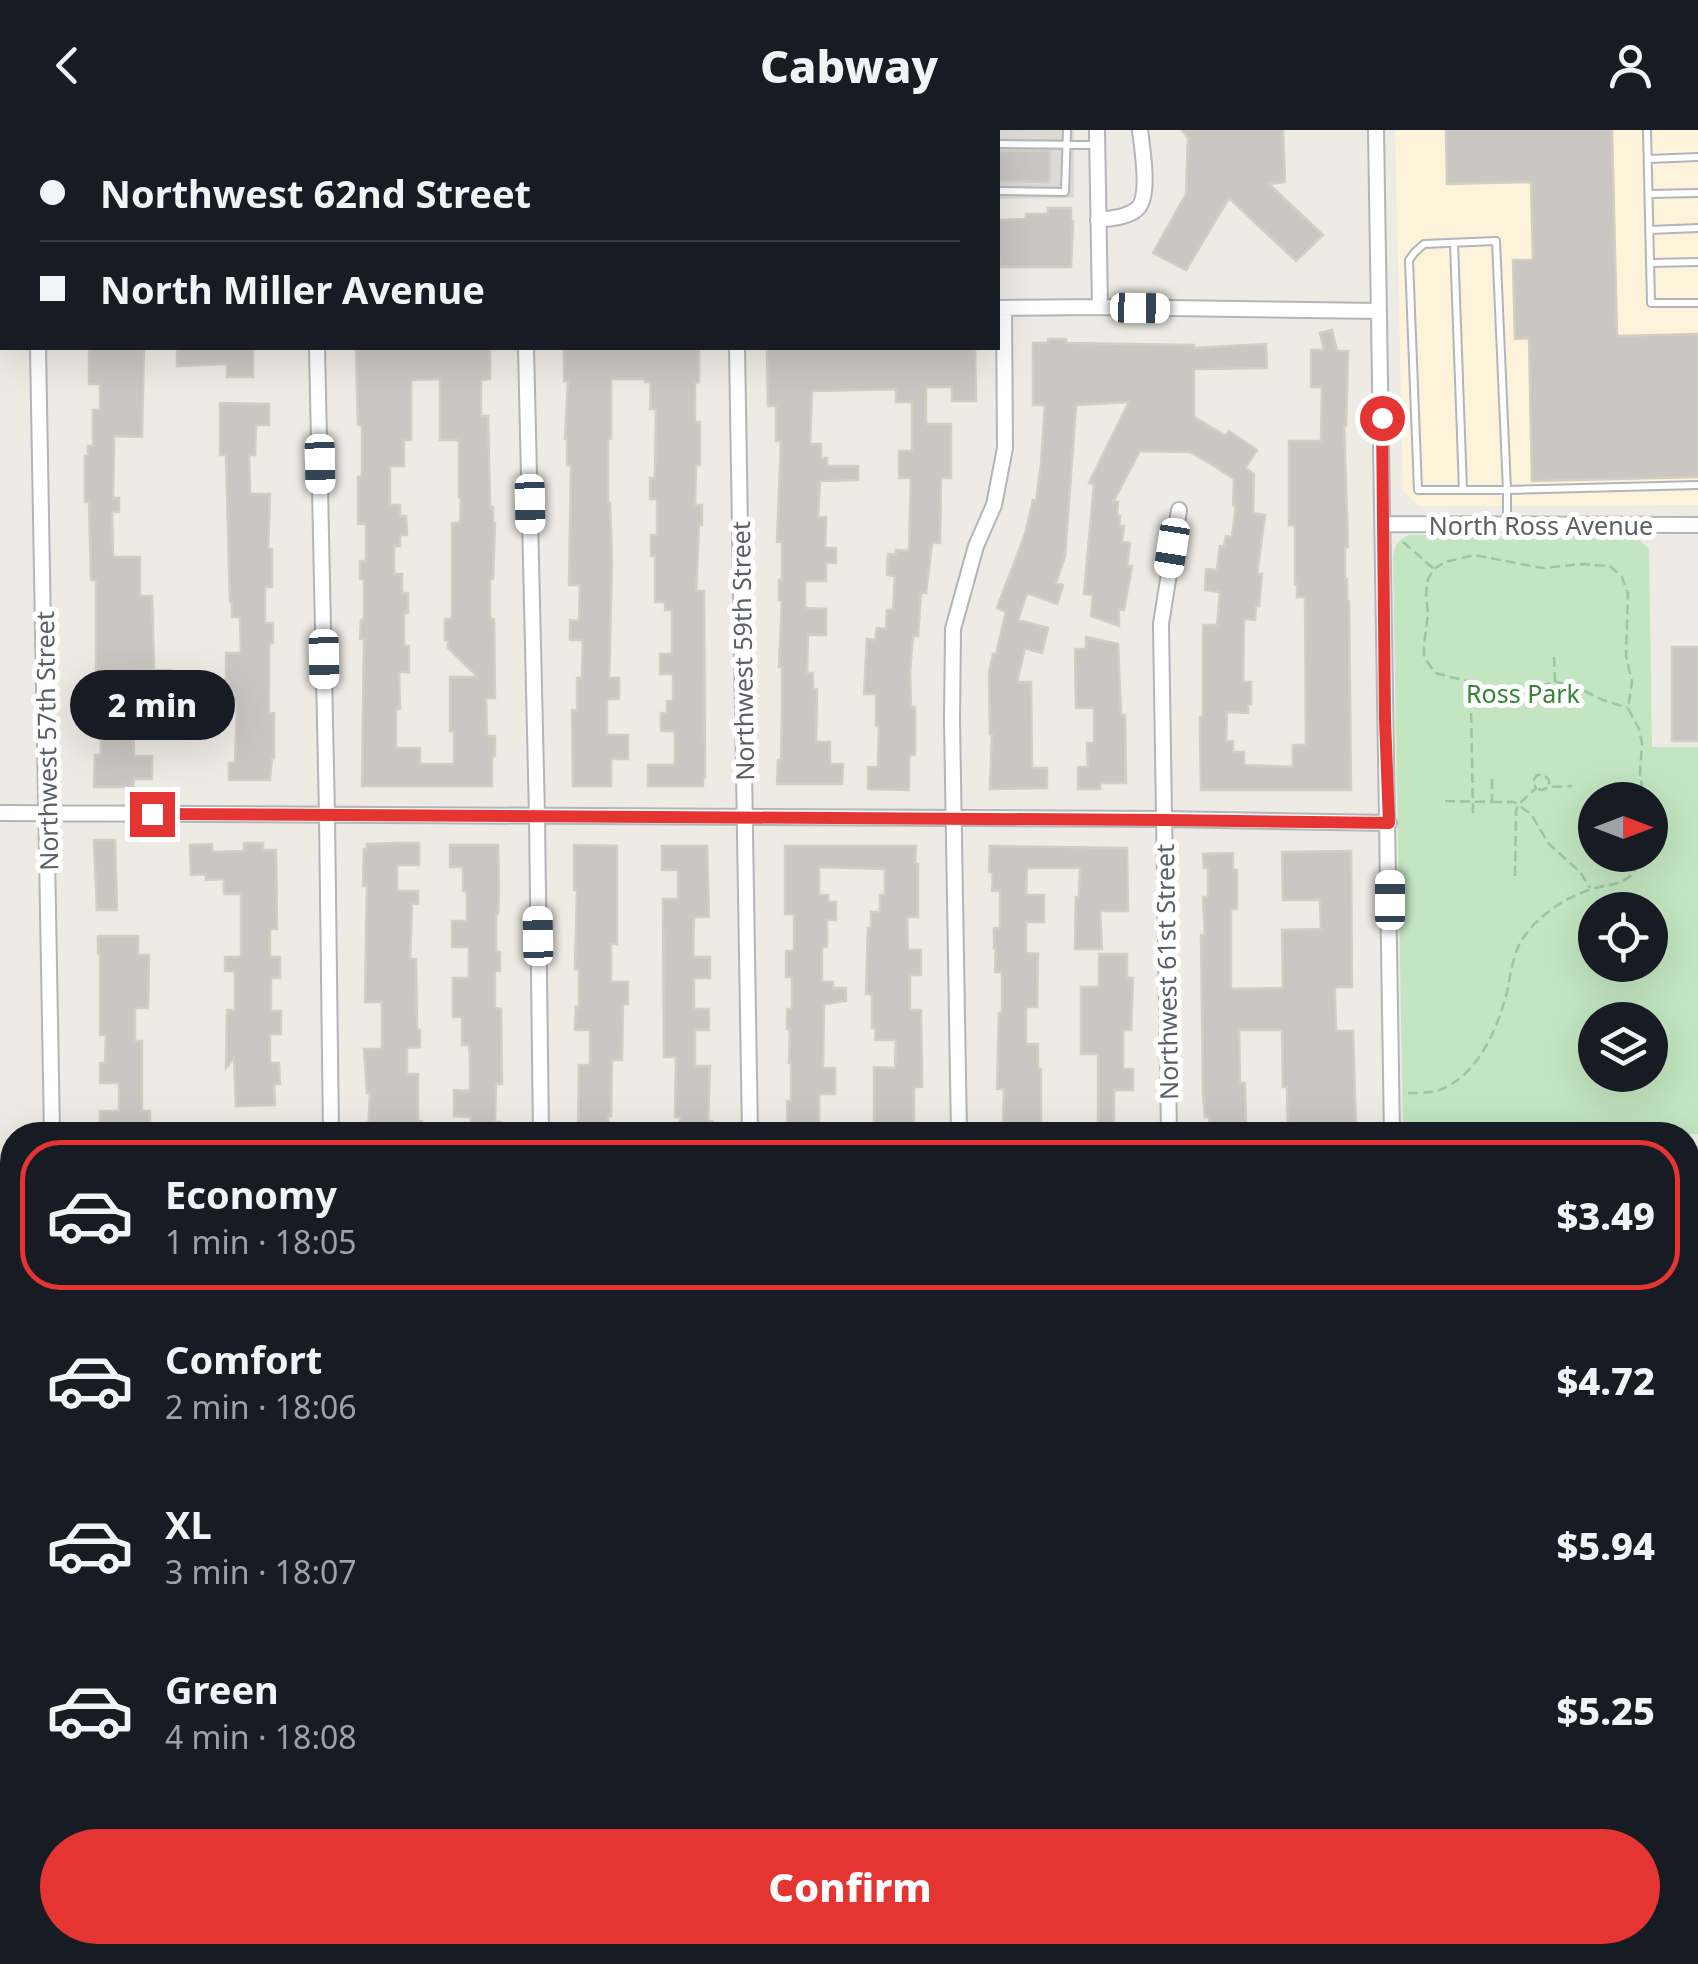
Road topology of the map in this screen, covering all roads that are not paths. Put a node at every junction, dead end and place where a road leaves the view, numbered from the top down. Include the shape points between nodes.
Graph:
1 (1066, 130) edge
2 (1140, 130) edge
3 (1376, 130) edge
4 (1647, 130) edge
5 (1098, 137) edge
6 (1000, 144) edge
7 (1066, 144) junction
8 (1698, 157) edge
9 (1648, 158) junction
10 (1000, 192) edge
11 (1698, 192) edge
12 (1648, 194) junction
13 (1098, 220) junction
14 (1698, 228) edge
15 (1649, 230) junction
16 (1454, 243) junction
17 (1698, 262) edge
18 (1650, 263) junction
19 (1698, 303) edge
20 (1100, 307) junction
21 (1001, 308) edge
22 (1379, 311) junction
23 (38, 350) edge
24 (317, 350) edge
25 (526, 350) edge
26 (737, 350) edge
27 (1698, 485) edge
28 (1463, 490) junction
29 (1507, 490) junction
30 (1178, 510) dead end
31 (1384, 524) junction
32 (1507, 524) junction
33 (1698, 524) edge
34 (0, 812) edge
35 (47, 813) junction
36 (327, 814) junction
37 (537, 816) junction
38 (745, 817) junction
39 (954, 819) junction
40 (1164, 820) junction
41 (1389, 823) junction
42 (52, 1122) edge
43 (331, 1122) edge
44 (541, 1122) edge
45 (750, 1122) edge
46 (959, 1122) edge
47 (1168, 1122) edge
48 (1392, 1122) edge

1 - 7 lane
2 - 13 street via 1144,199 1121,217
3 - 22 street
4 - 9 lane
5 - 7 lane
5 - 13 street
6 - 7 lane
7 - 10 lane via 1065,192
8 - 9 lane
9 - 12 lane
11 - 12 lane
12 - 15 lane
13 - 20 street
14 - 15 lane
15 - 18 lane
16 - 28 lane
16 - 28 lane via 1424,244 1410,260 1413,355 1418,490
16 - 29 lane via 1496,241
17 - 18 lane
18 - 19 lane via 1651,303
20 - 21 street
20 - 22 street
21 - 39 street via 1005,448 953,628
22 - 31 street
23 - 35 street, Northwest 57th Street
24 - 36 street
25 - 37 street
26 - 38 street, Northwest 59th Street
27 - 29 lane
28 - 29 lane
29 - 32 lane
30 - 40 street, Northwest 61st Street via 1161,624
31 - 32 street, North Ross Avenue
31 - 41 street
32 - 33 street, North Ross Avenue
34 - 35 street
35 - 36 street
35 - 42 street, Northwest 57th Street
36 - 37 street
36 - 43 street
37 - 38 street
37 - 44 street
38 - 39 street
38 - 45 street, Northwest 59th Street
39 - 40 street
39 - 46 street
40 - 41 street
40 - 47 street, Northwest 61st Street
41 - 48 street

